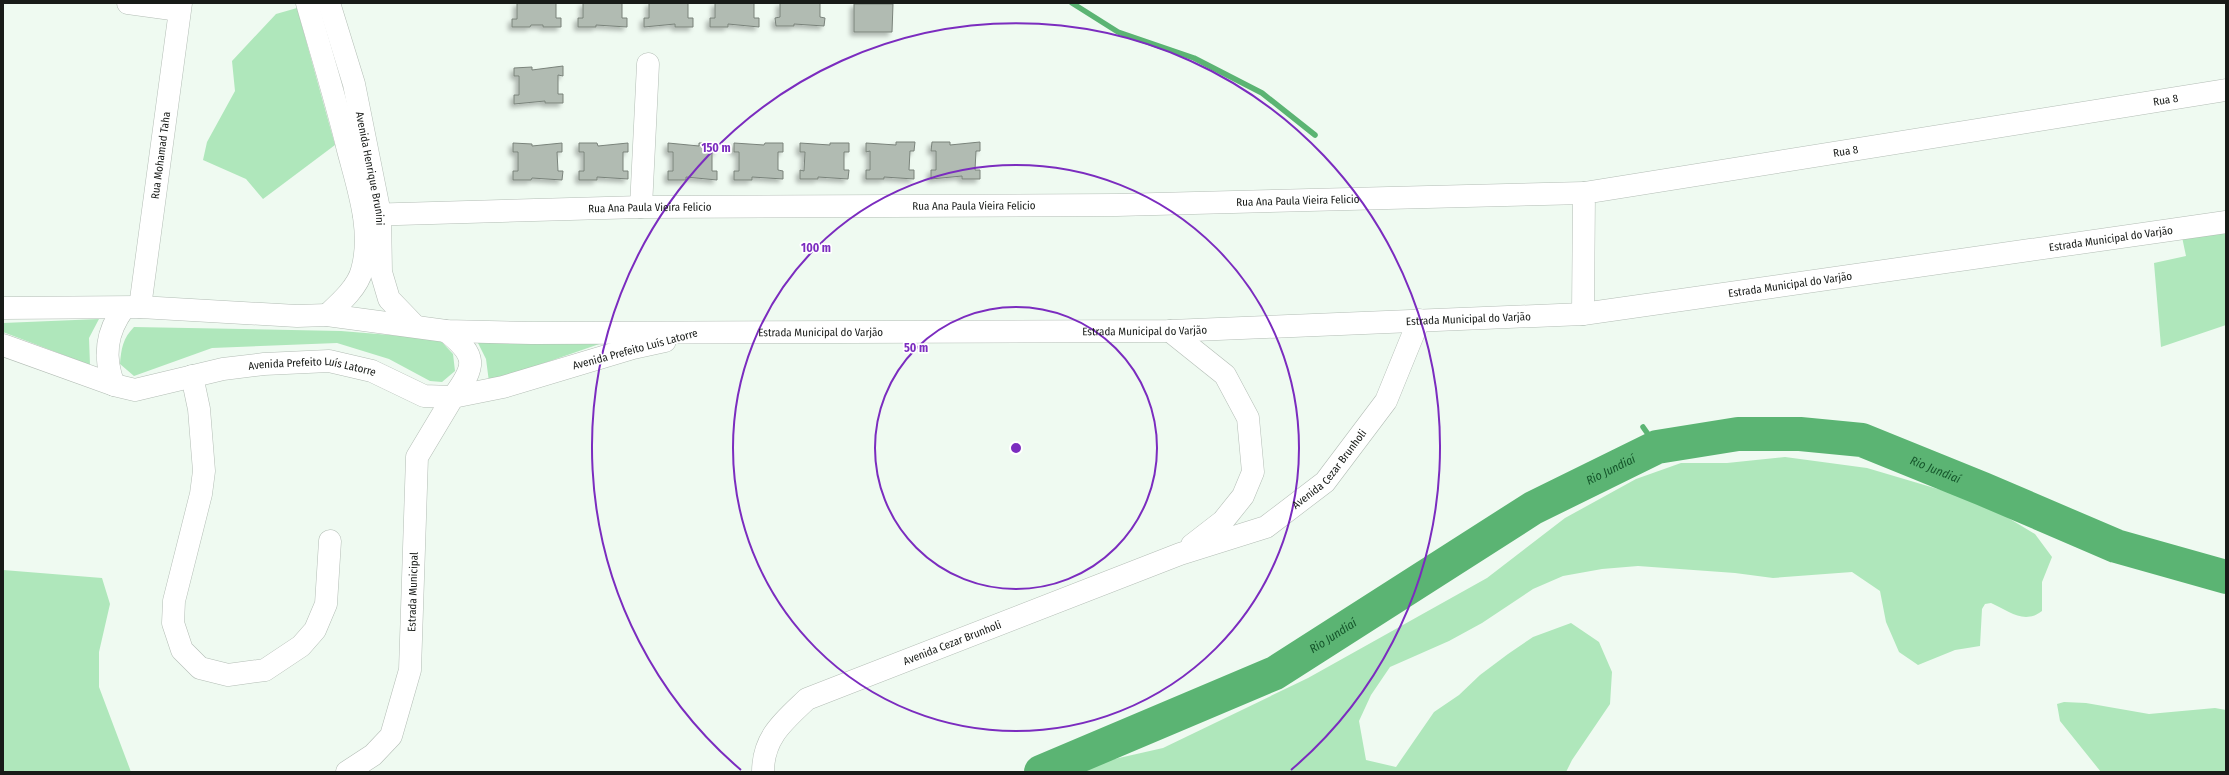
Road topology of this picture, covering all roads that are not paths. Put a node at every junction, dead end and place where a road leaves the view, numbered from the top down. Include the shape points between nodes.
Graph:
1 (128, 3) edge
2 (307, 3) edge
3 (330, 3) edge
4 (180, 7) edge
5 (648, 64) dead end
6 (2226, 90) edge
7 (1584, 193) junction
8 (641, 207) junction
9 (372, 215) junction
10 (2226, 222) edge
11 (3, 308) edge
12 (132, 308) junction
13 (1583, 314) junction
14 (327, 315) junction
15 (1420, 320) junction
16 (415, 326) junction
17 (446, 331) junction
18 (705, 331) junction
19 (1170, 331) junction
20 (3, 345) edge
21 (192, 376) junction
22 (114, 385) junction
23 (453, 397) junction
24 (330, 541) dead end
25 (1180, 554) junction
26 (347, 772) edge
27 (763, 772) edge

1 - 4 main road
2 - 9 main road, Avenida Henrique Brunini
3 - 9 main road, Avenida Henrique Brunini via 354,84
4 - 12 main road, Rua Mohamad Taha
5 - 8 main road
6 - 7 main road, Rua 8
7 - 8 main road, Rua Ana Paula Vieira Felicio via 1117,205
7 - 13 main road
8 - 9 main road, Rua Ana Paula Vieira Felicio
9 - 14 main road, Avenida Henrique Brunini via 362,271 340,304
9 - 16 main road, Avenida Henrique Brunini via 388,299
10 - 13 main road, Estrada Municipal do Varjão
11 - 12 main road, Avenida Prefeito Luís Latorre
12 - 14 main road, Avenida Prefeito Luís Latorre via 297,316
12 - 22 main road via 110,331 107,345 109,372
13 - 15 main road, Estrada Municipal do Varjão
14 - 16 main road, Avenida Prefeito Luís Latorre
15 - 19 main road, Estrada Municipal do Varjão
15 - 25 main road, Avenida Cezar Brunholi via 1386,401 1325,482 1266,527
16 - 17 main road, Avenida Prefeito Luís Latorre
17 - 18 main road, Avenida Prefeito Luís Latorre
17 - 23 main road, Estrada Municipal via 464,345 471,362 467,378
18 - 19 main road, Estrada Municipal do Varjão
18 - 23 main road, Avenida Prefeito Luís Latorre via 633,348 503,387
19 - 25 main road, Avenida Cezar Brunholi via 1225,375 1248,418 1253,472 1244,496 1223,521
20 - 22 main road, Avenida Prefeito Luís Latorre
21 - 22 main road, Avenida Prefeito Luís Latorre via 135,390
21 - 23 main road, Avenida Prefeito Luís Latorre via 264,364 329,361 372,371 424,396
21 - 24 main road via 199,409 204,471 201,494 174,601 173,623 182,650 200,668 228,675 265,670 301,646 316,630 326,604
23 - 26 main road, Estrada Municipal via 417,457 410,670 391,736 373,755
25 - 27 main road, Avenida Cezar Brunholi via 807,699 775,730 763,759

